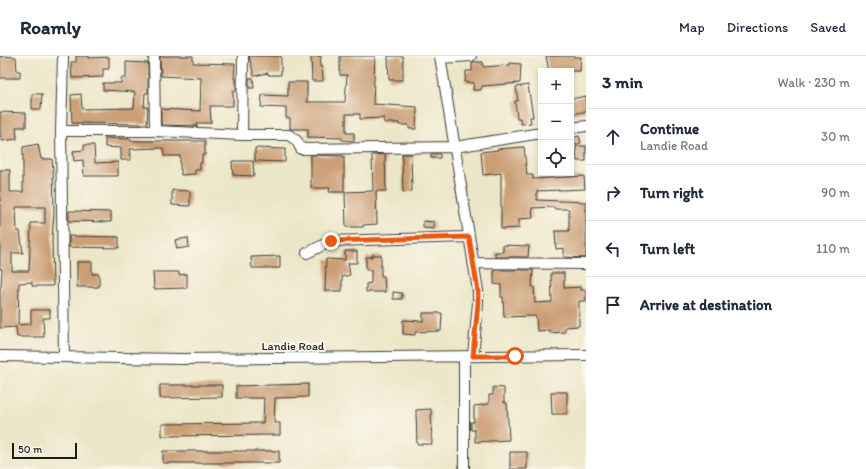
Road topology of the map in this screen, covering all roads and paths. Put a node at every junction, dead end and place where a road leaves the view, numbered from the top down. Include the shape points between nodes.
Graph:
1 (63, 56) edge
2 (154, 56) edge
3 (243, 56) edge
4 (471, 56) edge
5 (440, 57) edge
6 (586, 126) edge
7 (574, 128) edge
8 (155, 130) junction
9 (61, 131) junction
10 (538, 133) edge
11 (242, 135) junction
12 (455, 147) junction
13 (469, 237) junction
14 (307, 253) dead end
15 (473, 263) junction
16 (586, 264) edge
17 (586, 355) edge
18 (0, 356) edge
19 (64, 356) junction
20 (468, 356) junction
21 (464, 469) edge

1 - 9 street
2 - 8 street
3 - 11 street
4 - 5 street
5 - 12 street
6 - 7 street
8 - 9 street
8 - 11 street
9 - 19 street
10 - 12 street
11 - 12 street via 289,135 297,141 301,149
12 - 13 street
13 - 14 street via 331,241
13 - 15 street
15 - 16 street
15 - 20 street via 478,303
17 - 20 street, Landie Road
18 - 19 street, Landie Road
19 - 20 street, Landie Road via 190,359
20 - 21 street

